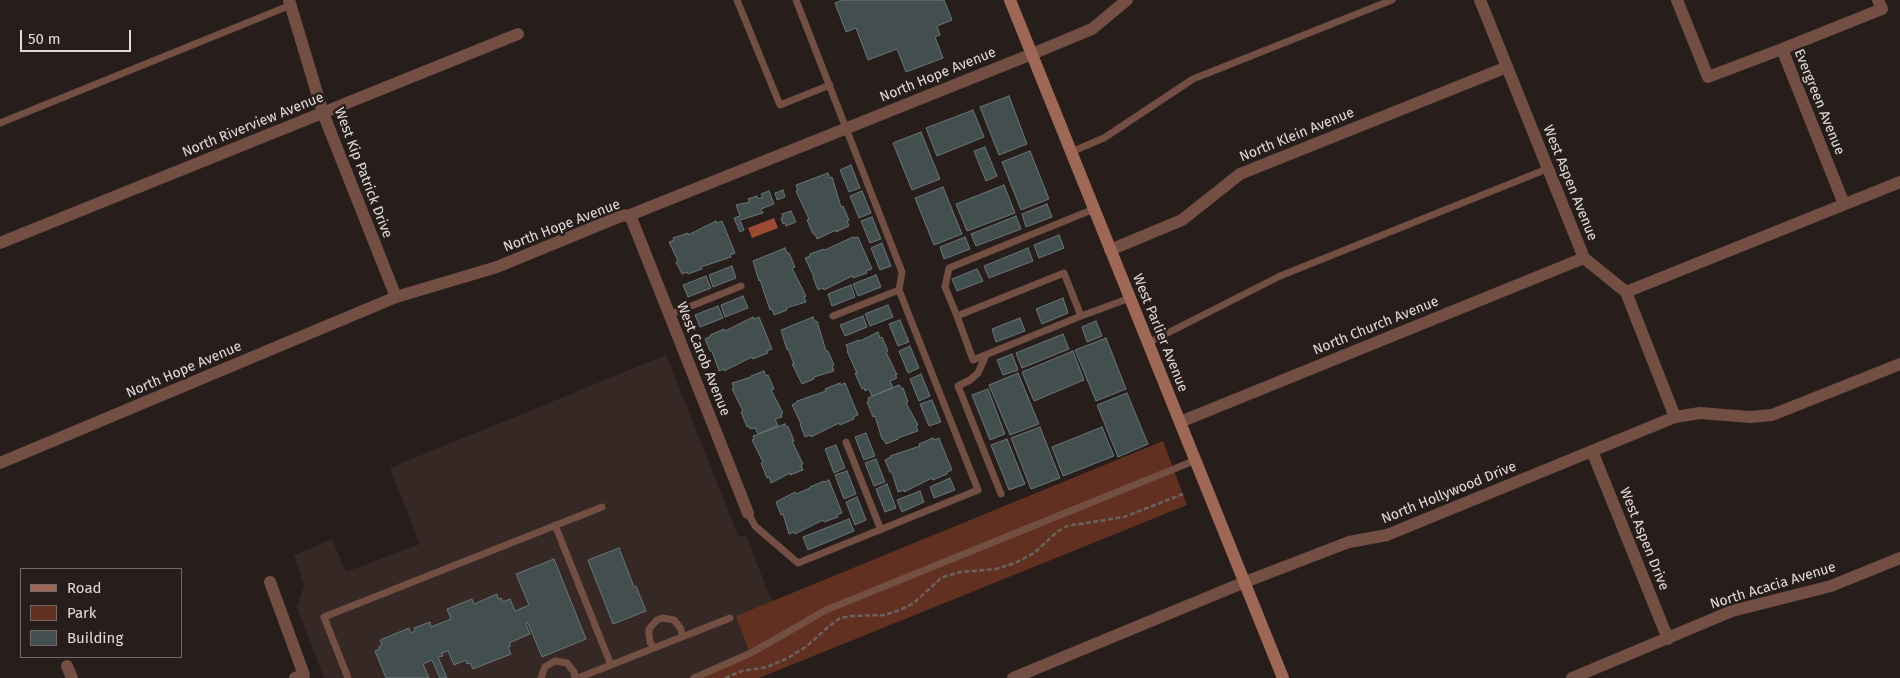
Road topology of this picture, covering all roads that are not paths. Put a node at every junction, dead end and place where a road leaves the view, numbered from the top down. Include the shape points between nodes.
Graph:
1 (737, 0) edge
2 (796, 0) edge
3 (1010, 0) edge
4 (1127, 0) edge
5 (1392, 0) edge
6 (1480, 0) edge
7 (1677, 0) edge
8 (1878, 0) edge
9 (290, 3) edge
10 (518, 34) dead end
11 (1782, 48) junction
12 (1032, 54) junction
13 (1507, 67) junction
14 (830, 85) junction
15 (323, 113) junction
16 (0, 123) edge
17 (845, 128) junction
18 (1071, 152) junction
19 (1547, 169) junction
20 (1900, 182) edge
21 (1844, 204) junction
22 (1094, 209) junction
23 (630, 215) junction
24 (0, 243) edge
25 (1110, 250) junction
26 (1584, 258) junction
27 (741, 286) dead end
28 (899, 290) junction
29 (1626, 292) junction
30 (396, 297) junction
31 (1130, 298) junction
32 (669, 315) junction
33 (833, 316) dead end
34 (957, 316) junction
35 (1081, 316) junction
36 (1148, 343) junction
37 (986, 355) junction
38 (973, 360) junction
39 (1900, 364) edge
40 (978, 373) junction
41 (1675, 417) junction
42 (1180, 422) junction
43 (846, 442) dead end
44 (1592, 451) junction
45 (1196, 460) junction
46 (0, 463) edge
47 (1001, 494) dead end
48 (602, 507) dead end
49 (748, 514) joint
50 (555, 525) junction
51 (881, 530) junction
52 (1900, 558) edge
53 (270, 582) dead end
54 (1245, 582) junction
55 (730, 618) dead end
56 (682, 637) junction
57 (1668, 639) junction
58 (654, 648) junction
59 (611, 665) junction
60 (67, 666) dead end
61 (1034, 674) edge
62 (299, 677) edge
63 (72, 678) edge
64 (348, 678) edge
65 (541, 678) edge
66 (577, 678) edge
67 (694, 678) edge
68 (1013, 678) edge
69 (1283, 678) edge
70 (1572, 678) edge

1 - 14 lane via 780,105
2 - 14 lane
3 - 12 street, West Parlier Avenue
4 - 12 street, North Hope Avenue via 1092,29
5 - 18 lane via 1193,80 1104,138
6 - 13 street, West Aspen Avenue
7 - 11 street, Evergreen Avenue via 1708,77
8 - 11 street via 1882,9
9 - 15 street, West Kip Patrick Drive
9 - 16 lane
10 - 15 street, North Riverview Avenue
11 - 21 street, Evergreen Avenue
12 - 17 street, North Hope Avenue
12 - 18 street, West Parlier Avenue
13 - 19 street, West Aspen Avenue
13 - 25 street, North Klein Avenue via 1240,174 1182,220
14 - 17 lane
15 - 24 street, North Riverview Avenue
15 - 30 street, West Kip Patrick Drive
17 - 23 street, North Hope Avenue
17 - 28 lane via 902,272
18 - 22 street, West Parlier Avenue
19 - 26 street, West Aspen Avenue
19 - 36 lane via 1280,276
20 - 21 street
21 - 29 street
22 - 25 street, West Parlier Avenue
22 - 34 lane via 949,268 945,287
23 - 30 street, North Hope Avenue via 497,267
23 - 32 street, West Carob Avenue
25 - 31 street, West Parlier Avenue
26 - 29 street, West Aspen Avenue
26 - 42 street, North Church Avenue
27 - 32 lane
28 - 33 lane
28 - 51 lane via 978,490
29 - 41 street, West Aspen Avenue
30 - 46 street, North Hope Avenue
31 - 35 lane
31 - 36 street, West Parlier Avenue
32 - 49 street, West Carob Avenue
34 - 35 lane via 1064,273
34 - 38 lane
35 - 37 lane
36 - 42 street, West Parlier Avenue
37 - 38 lane
37 - 40 lane
38 - 40 lane
39 - 41 street, North Hollywood Drive via 1772,415 1750,417 1700,413
40 - 47 lane via 958,386
41 - 44 street, North Hollywood Drive
42 - 45 street, West Parlier Avenue
43 - 51 lane
44 - 54 street, North Hollywood Drive via 1387,535 1349,542
44 - 57 street, West Aspen Drive
45 - 54 street, West Parlier Avenue
45 - 67 lane via 826,610 753,652
48 - 50 lane
49 - 51 lane via 755,526 798,563
50 - 59 lane
50 - 64 lane via 324,617
52 - 57 street, North Acacia Avenue via 1831,586 1732,611
53 - 62 street
54 - 61 street, North Hollywood Drive
54 - 69 street, West Parlier Avenue
55 - 56 lane
56 - 58 lane
56 - 58 lane via 681,629 674,620 662,618 649,629
57 - 70 street, North Acacia Avenue
58 - 59 lane
59 - 66 lane
60 - 63 street
61 - 68 street, North Hollywood Drive
65 - 66 lane via 545,667 556,661 567,663

